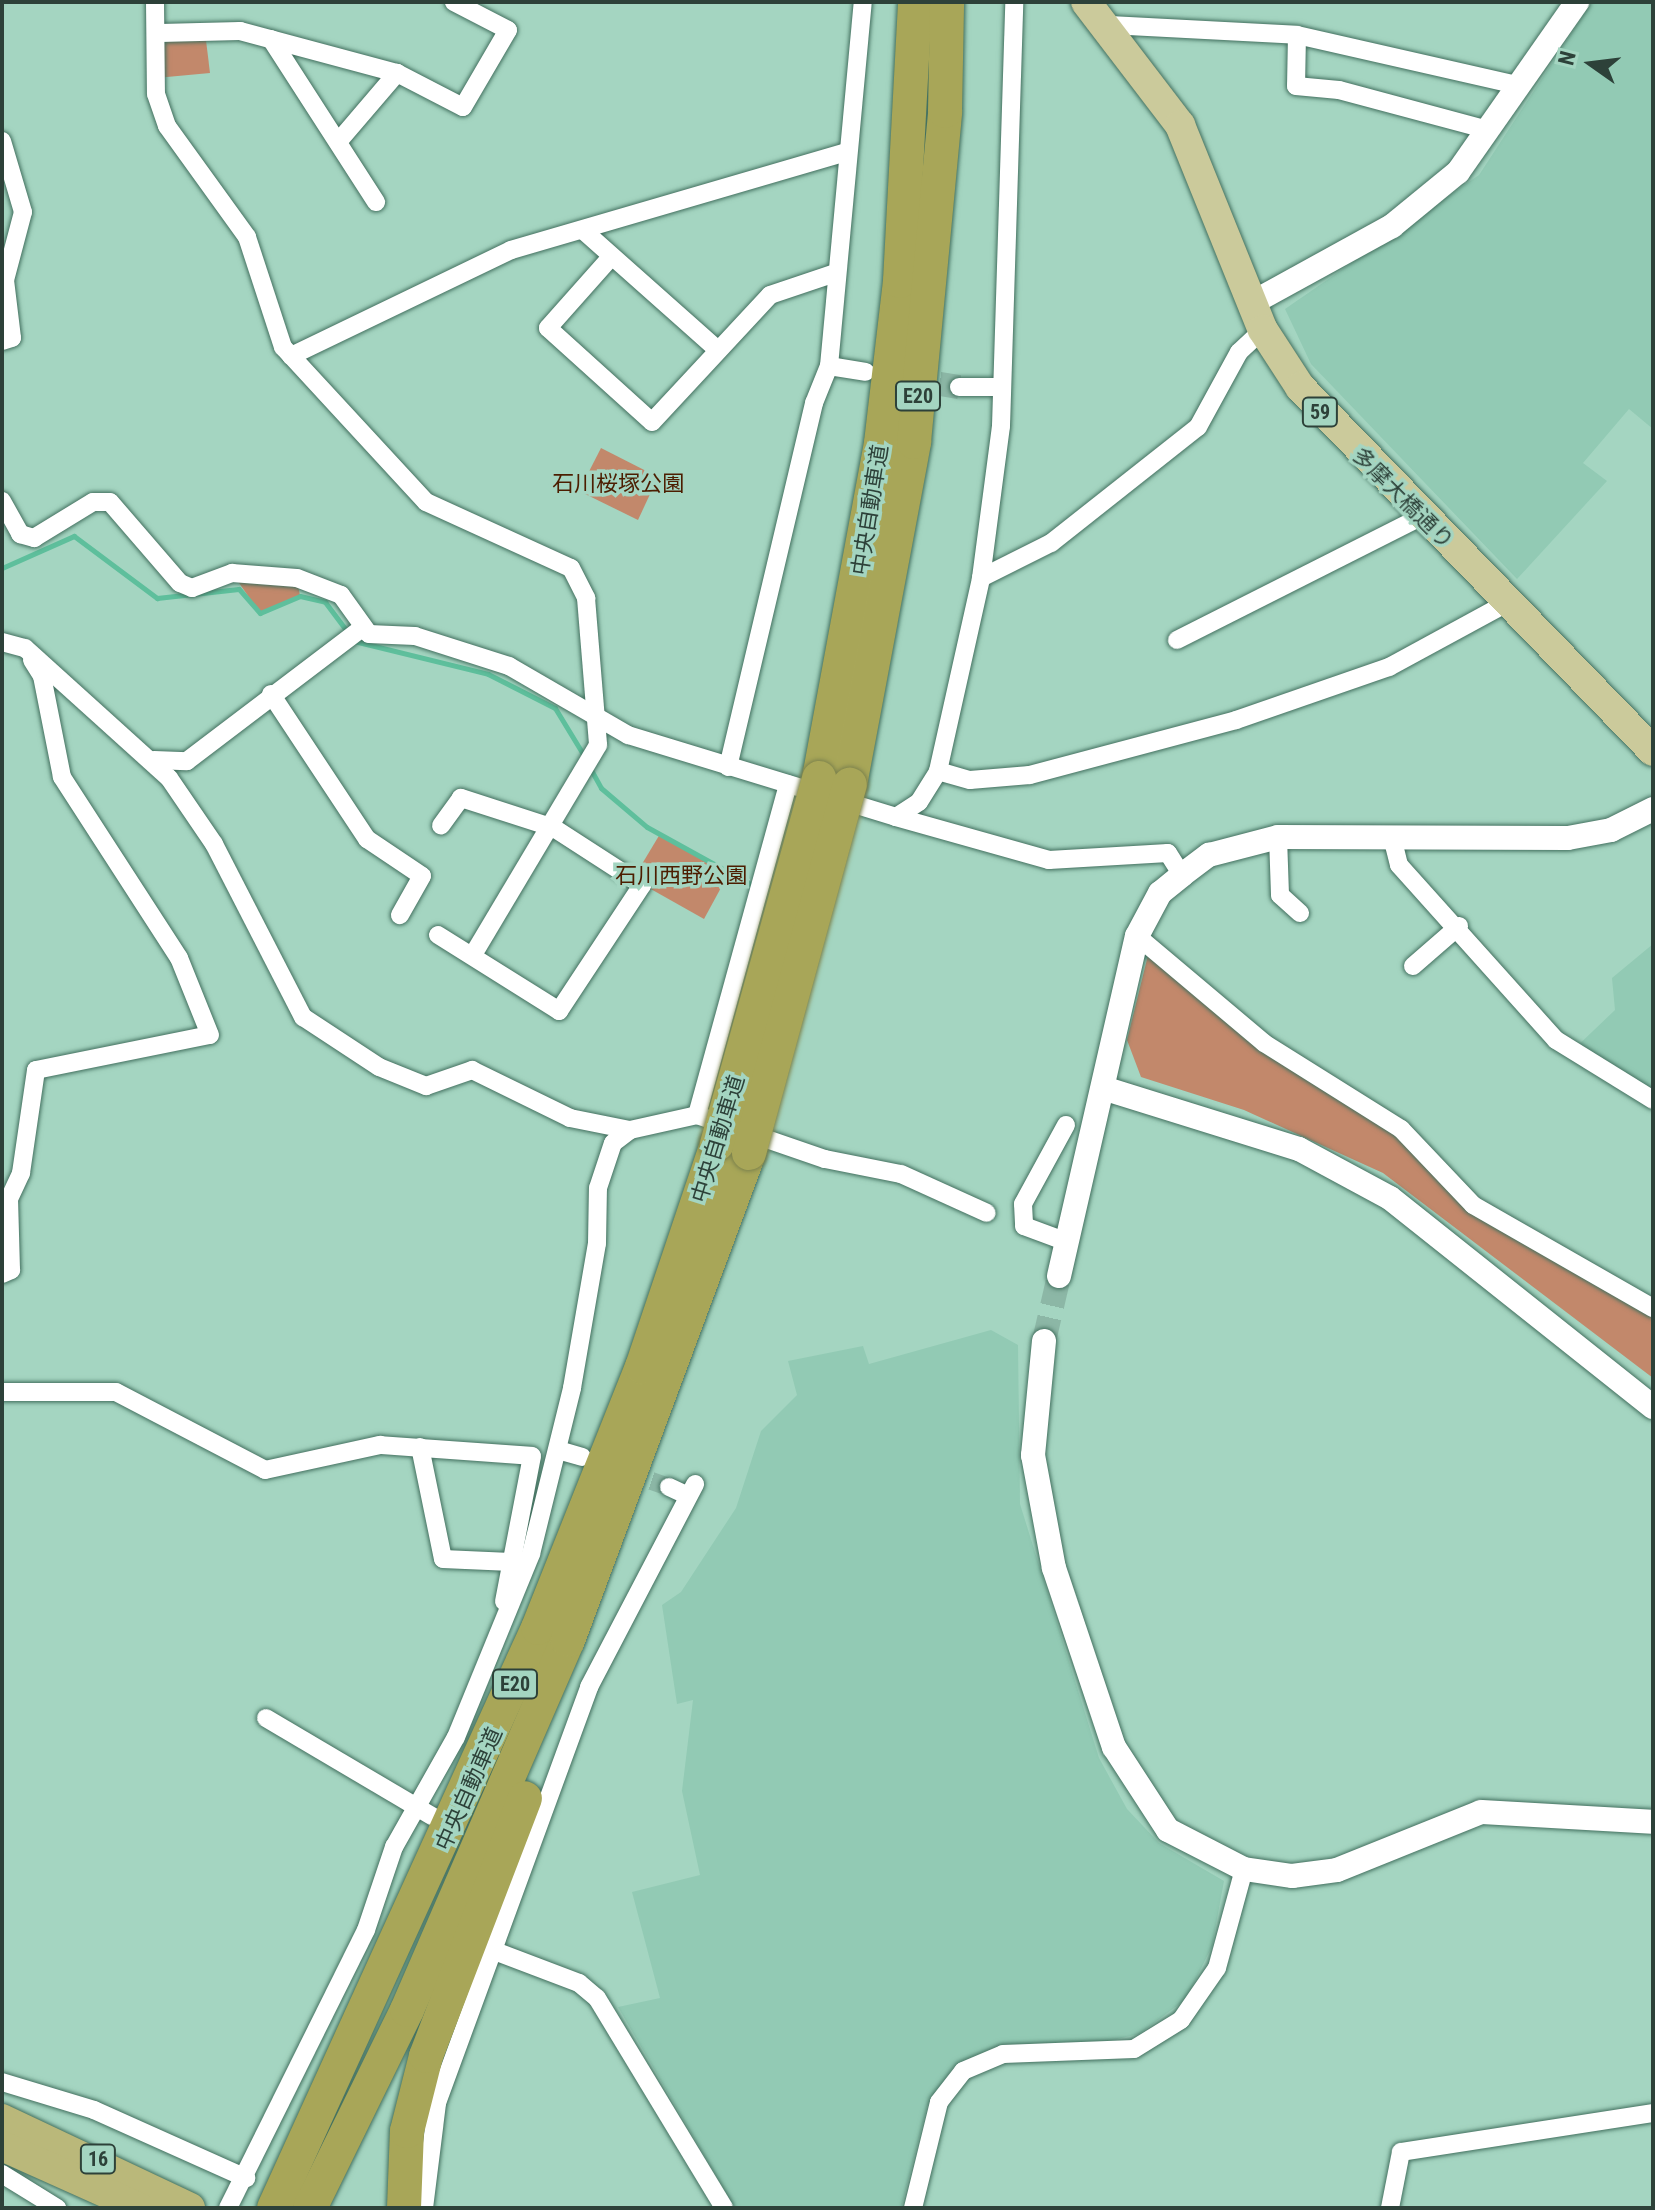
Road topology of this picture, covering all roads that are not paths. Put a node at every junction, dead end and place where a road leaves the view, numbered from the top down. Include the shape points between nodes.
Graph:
1 (155, 2) edge
2 (454, 2) edge
3 (863, 2) edge
4 (915, 2) edge
5 (947, 2) edge
6 (1014, 2) edge
7 (1086, 2) edge
8 (1577, 2) edge
9 (1109, 25) junction
10 (160, 33) junction
11 (1297, 35) junction
12 (271, 39) junction
13 (397, 73) junction
14 (1521, 86) junction
15 (1488, 130) junction
16 (2, 141) edge
17 (338, 142) junction
18 (847, 152) junction
19 (376, 202) dead end
20 (585, 232) junction
21 (611, 257) junction
22 (832, 274) junction
23 (1258, 316) junction
24 (2, 341) edge
25 (718, 350) junction
26 (291, 356) junction
27 (829, 366) junction
28 (866, 372) dead end
29 (959, 387) tunnel mouth
30 (1000, 387) junction
31 (2, 501) edge
32 (1422, 516) junction
33 (981, 578) junction
34 (1507, 603) junction
35 (359, 631) junction
36 (1177, 640) dead end
37 (2, 642) edge
38 (25, 648) junction
39 (271, 694) junction
40 (599, 717) junction
41 (1653, 751) edge
42 (154, 760) junction
43 (728, 767) junction
44 (938, 771) junction
45 (819, 782) junction
46 (1653, 809) edge
47 (896, 817) junction
48 (441, 826) dead end
49 (554, 828) junction
50 (1278, 837) junction
51 (1392, 837) junction
52 (1182, 875) junction
53 (1300, 913) dead end
54 (400, 915) dead end
55 (1459, 926) junction
56 (438, 935) dead end
57 (1137, 936) junction
58 (473, 955) junction
59 (1413, 966) dead end
60 (1103, 1088) junction
61 (1653, 1100) edge
62 (697, 1115) junction
63 (1066, 1125) dead end
64 (630, 1130) junction
65 (733, 1148) junction
66 (987, 1213) dead end
67 (5, 1225) edge
68 (723, 1232) junction
69 (1067, 1242) junction
70 (2, 1274) edge
71 (1059, 1276) tunnel mouth
72 (1653, 1308) edge
73 (1044, 1341) tunnel mouth
74 (2, 1392) edge
75 (1653, 1407) edge
76 (420, 1447) junction
77 (558, 1450) junction
78 (582, 1457) dead end
79 (669, 1487) tunnel mouth
80 (511, 1562) junction
81 (500, 1630) junction
82 (266, 1718) dead end
83 (413, 1808) junction
84 (432, 1816) dead end
85 (1653, 1822) edge
86 (1244, 1869) junction
87 (492, 1950) junction
88 (2, 2082) edge
89 (1653, 2113) edge
90 (2, 2119) edge
91 (2, 2146) edge
92 (2, 2174) edge
93 (246, 2178) junction
94 (230, 2204) edge
95 (57, 2208) edge
96 (140, 2208) edge
97 (190, 2208) edge
98 (274, 2208) edge
99 (310, 2208) edge
100 (416, 2208) edge
101 (724, 2208) edge
102 (913, 2208) edge
103 (1390, 2208) edge

1 - 10 street
2 - 13 street via 508,30 463,107
3 - 18 street
4 - 45 highway, 中央自動車道 / E20 via 900,281 881,443
5 - 45 highway, 中央自動車道 / E20 via 945,111 914,442
6 - 30 street
7 - 9 main road, 多摩大橋通り / 59
8 - 14 street
9 - 11 street
9 - 23 main road, 多摩大橋通り / 59 via 1191,147
10 - 12 street via 240,31
10 - 26 street via 156,94 167,126 247,237 267,315
11 - 14 street
11 - 15 street via 1296,86 1339,90
12 - 13 street
12 - 17 street
13 - 17 street
14 - 15 street
15 - 23 street via 1458,172 1392,226
16 - 24 street via 23,212 5,280 12,338
17 - 19 street
18 - 20 street via 736,179
18 - 22 street
20 - 21 street
20 - 26 street via 511,250
21 - 25 street
21 - 25 street via 548,328 652,422
22 - 25 street via 770,295
22 - 27 street
23 - 32 main road, 多摩大橋通り / 59 via 1325,418
23 - 33 street via 1198,427 1051,543
26 - 40 street via 426,502 571,568 595,644
27 - 28 street
27 - 43 street via 814,403
29 - 30 street
30 - 33 street
31 - 35 street via 20,534 34,538 93,502 110,502 180,583 192,588 232,573 297,578 341,595
32 - 34 main road, 多摩大橋通り / 59
32 - 36 street
33 - 44 street
34 - 41 main road, 多摩大橋通り / 59
34 - 44 street via 1389,667 1236,720 1030,775 970,780
35 - 39 street
35 - 40 street via 415,636 509,666
37 - 38 street
38 - 42 street via 97,718
38 - 67 street via 42,676 62,777 179,958 210,1035 36,1070
39 - 42 street via 187,761
39 - 54 street via 367,839 422,876
40 - 43 street via 628,735
40 - 49 street via 594,755
42 - 64 street via 214,844 303,1017 379,1067 426,1086 472,1070 570,1118
43 - 45 street
44 - 47 street via 919,802
45 - 47 street
45 - 62 street
45 - 65 highway, 中央自動車道 / E20, bridge
46 - 51 street via 1611,830 1568,838
47 - 52 street via 1049,860 1168,853
48 - 49 street via 461,798
49 - 58 street
49 - 58 street via 642,885 559,1011
50 - 51 street
50 - 52 street via 1209,855
50 - 53 street via 1280,895
51 - 55 street via 1399,865
52 - 57 street via 1160,893
55 - 59 street
55 - 61 street via 1556,1040
56 - 58 street
57 - 60 street
57 - 72 street via 1264,1043 1401,1129 1473,1205
60 - 69 street
60 - 75 street via 1299,1149 1390,1198
62 - 64 street
62 - 66 street via 825,1159 901,1174
63 - 69 street via 1023,1204 1024,1226
64 - 77 street via 604,1162 597,1243
65 - 68 highway, 中央自動車道 / E20
65 - 98 highway, 中央自動車道 / E20 via 538,1628
67 - 70 street via 11,1270
68 - 99 highway, 中央自動車道 / E20 via 614,1530 507,1786
68 - 100 highway via 687,1382 426,2056 407,2131
69 - 71 street
73 - 86 street via 1033,1418 1038,1496 1054,1568 1114,1747 1168,1830
74 - 76 street via 116,1392 265,1470 380,1445
76 - 80 street via 443,1559
76 - 80 street via 532,1456
77 - 78 street
77 - 81 street via 531,1554
79 - 87 street via 692,1490 589,1687
80 - 81 street
81 - 83 street via 456,1737
82 - 83 street
83 - 84 street
83 - 93 street via 366,1930
85 - 86 street via 1489,1811 1442,1822 1337,1870 1292,1876
86 - 102 street via 1217,1968 1181,2020 1134,2049 1003,2054 963,2071 939,2102
87 - 100 street via 431,2126
87 - 101 street via 579,1983 597,1998
88 - 93 street via 94,2110
89 - 103 street via 1401,2152
90 - 97 highway, 16
91 - 96 highway, 16
92 - 95 street
93 - 94 street

